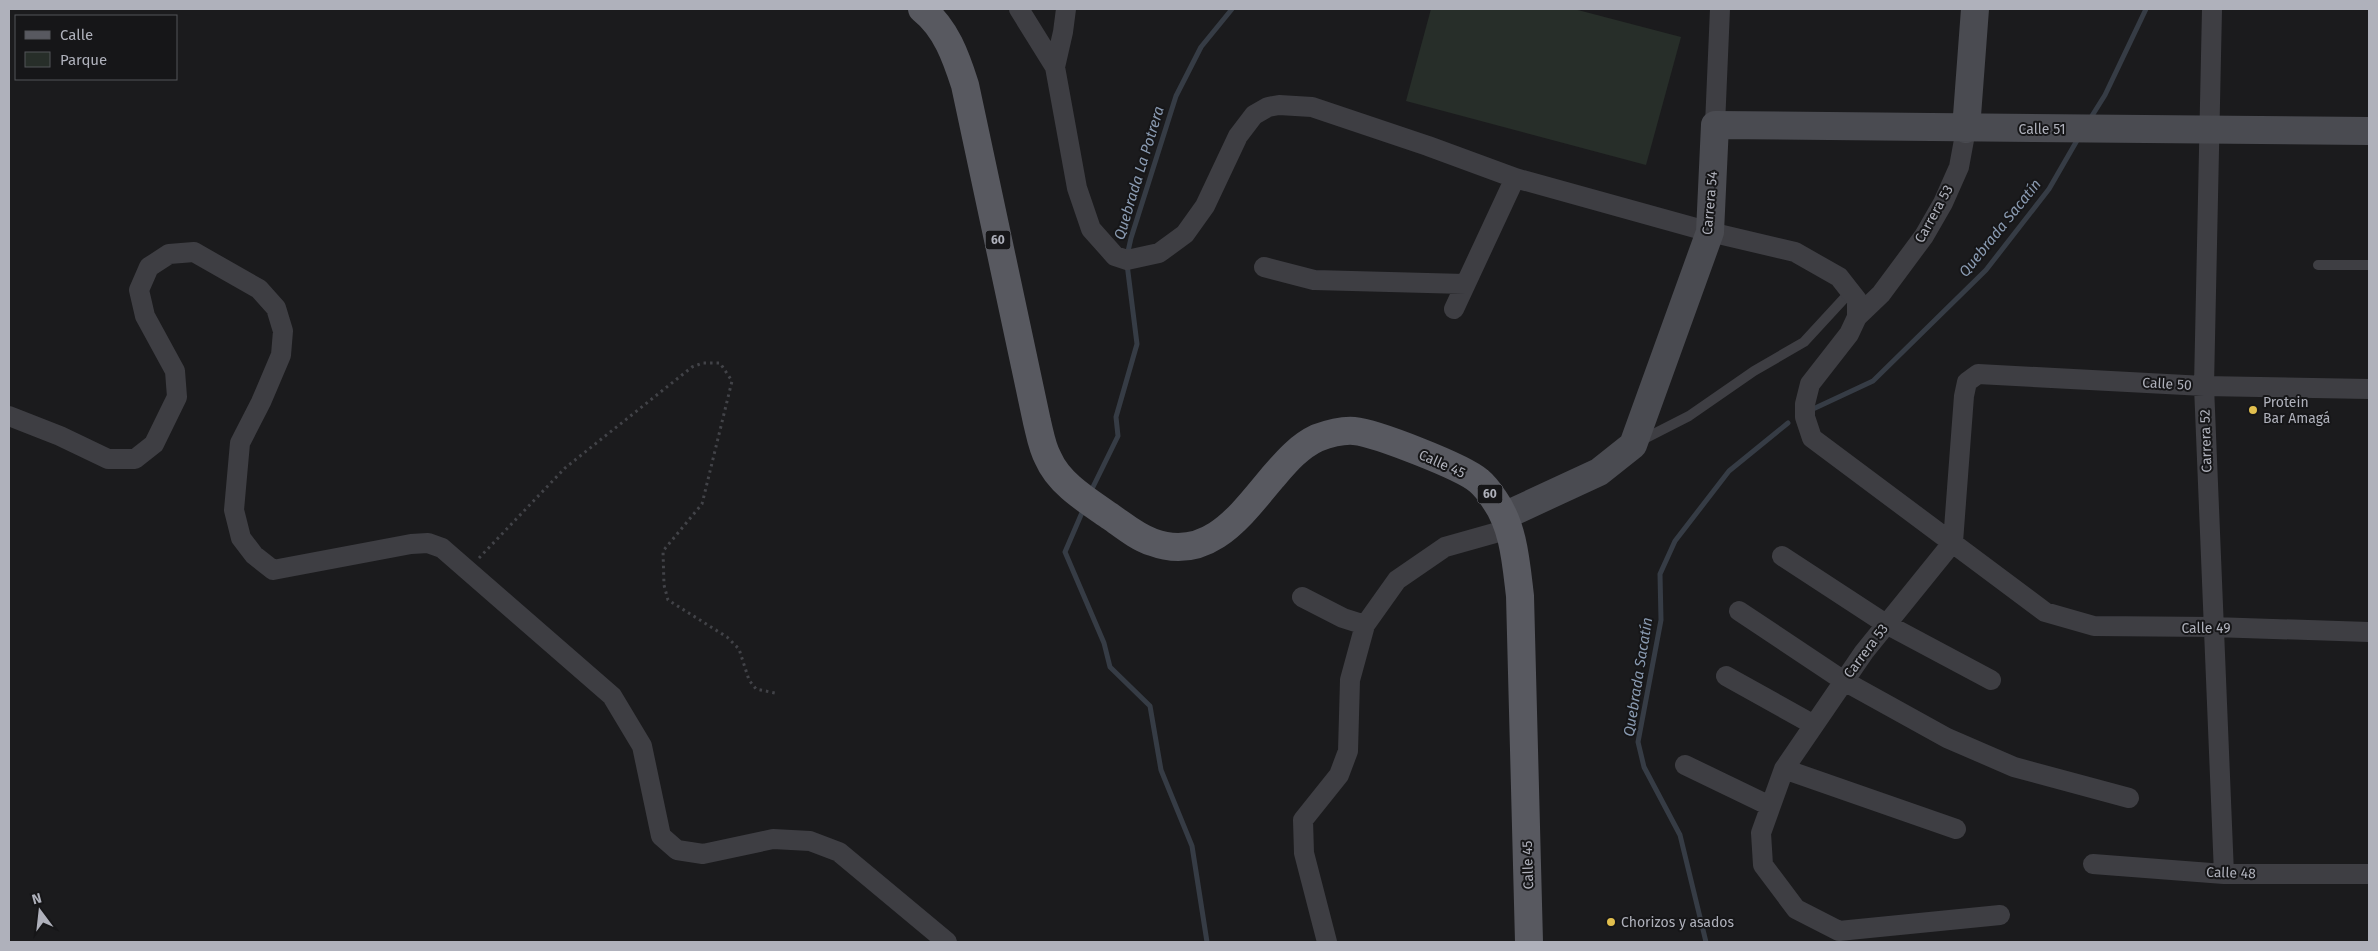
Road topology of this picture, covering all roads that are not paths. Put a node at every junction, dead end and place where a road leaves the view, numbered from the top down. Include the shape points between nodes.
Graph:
1 (922, 9) edge
2 (1019, 9) edge
3 (1066, 9) edge
4 (1720, 9) edge
5 (1975, 9) edge
6 (2212, 9) edge
7 (1055, 67) junction
8 (1715, 125) junction
9 (1966, 129) junction
10 (2210, 130) junction
11 (2369, 132) edge
12 (1515, 178) junction
13 (1710, 232) junction
14 (2318, 265) dead end
15 (2369, 266) edge
16 (1264, 267) dead end
17 (1465, 284) junction
18 (1850, 292) junction
19 (1454, 309) dead end
20 (1857, 317) junction
21 (2204, 386) junction
22 (2369, 389) edge
23 (9, 416) edge
24 (1633, 445) junction
25 (1506, 523) junction
26 (1952, 542) junction
27 (1782, 556) dead end
28 (1302, 598) dead end
29 (1739, 611) dead end
30 (1886, 624) junction
31 (1365, 626) junction
32 (2213, 627) junction
33 (2369, 632) edge
34 (1726, 676) dead end
35 (1991, 680) dead end
36 (1844, 681) junction
37 (1814, 725) junction
38 (1685, 765) dead end
39 (1784, 769) junction
40 (2129, 798) dead end
41 (1770, 806) junction
42 (1956, 829) dead end
43 (2093, 864) dead end
44 (2224, 874) junction
45 (2369, 874) edge
46 (2000, 915) dead end
47 (947, 942) edge
48 (1327, 942) edge
49 (1529, 942) edge

1 - 25 main road, Calle 45 / 60 via 946,37 965,85 1037,422 1047,457 1061,479 1135,534 1153,543 1174,547 1198,545 1219,536 1301,447 1326,436 1352,431 1374,435 1456,468 1479,481 1495,499
2 - 7 street
3 - 7 street
4 - 8 street, Carrera 54
5 - 9 street, Carrera 53
6 - 10 street, Carrera 52
7 - 12 street via 1078,188 1091,229 1115,256 1127,260 1159,253 1185,234 1205,206 1238,136 1254,115 1268,107 1312,107
8 - 9 street, Calle 51
8 - 13 street, Carrera 54
9 - 10 street, Calle 51
9 - 20 street, Carrera 53 via 1959,167 1939,211 1881,294
10 - 11 street, Calle 51
10 - 21 street, Carrera 52
12 - 13 street
12 - 17 street
13 - 18 street via 1795,252 1839,277
13 - 24 street, Carrera 54
14 - 15 lane
16 - 17 street via 1314,280
17 - 19 street
18 - 20 street via 1857,300
18 - 24 lane via 1804,342 1754,371 1689,416
20 - 26 street, Carrera 53 via 1849,334 1810,384 1805,417 1812,438
21 - 22 street, Calle 50
21 - 26 street, Calle 50 via 1978,374 1967,382 1964,396
21 - 32 street, Carrera 52
23 - 47 street via 108,459 134,460 154,444 177,397 175,372 145,316 139,290 150,267 169,254 194,252 259,289 276,308 283,332 280,355 262,402 240,443 234,510 241,538 254,555 274,570 411,544 442,548 612,696 642,746 661,836 678,850 703,854 773,839 810,841 839,852
24 - 25 street via 1600,472
25 - 31 street via 1444,547 1397,580
25 - 49 main road, Calle 45 / 60 via 1515,552 1520,596
26 - 30 street, Carrera 53
26 - 32 street, Calle 49 via 2045,612 2094,626
27 - 30 street
28 - 31 street
29 - 36 street
30 - 35 street
30 - 36 street, Carrera 53
31 - 48 street via 1350,680 1348,751 1339,775 1303,820 1304,853
32 - 33 street, Calle 49
32 - 44 street, Carrera 52
34 - 37 street
36 - 37 street, Carrera 53
36 - 40 street via 1948,738 2014,768
37 - 39 street, Carrera 53
38 - 41 street
39 - 41 street, Carrera 53
39 - 42 street
41 - 46 street, Carrera 53 via 1761,833 1762,865 1796,909 1839,931
43 - 44 street, Calle 48
44 - 45 street, Calle 48

